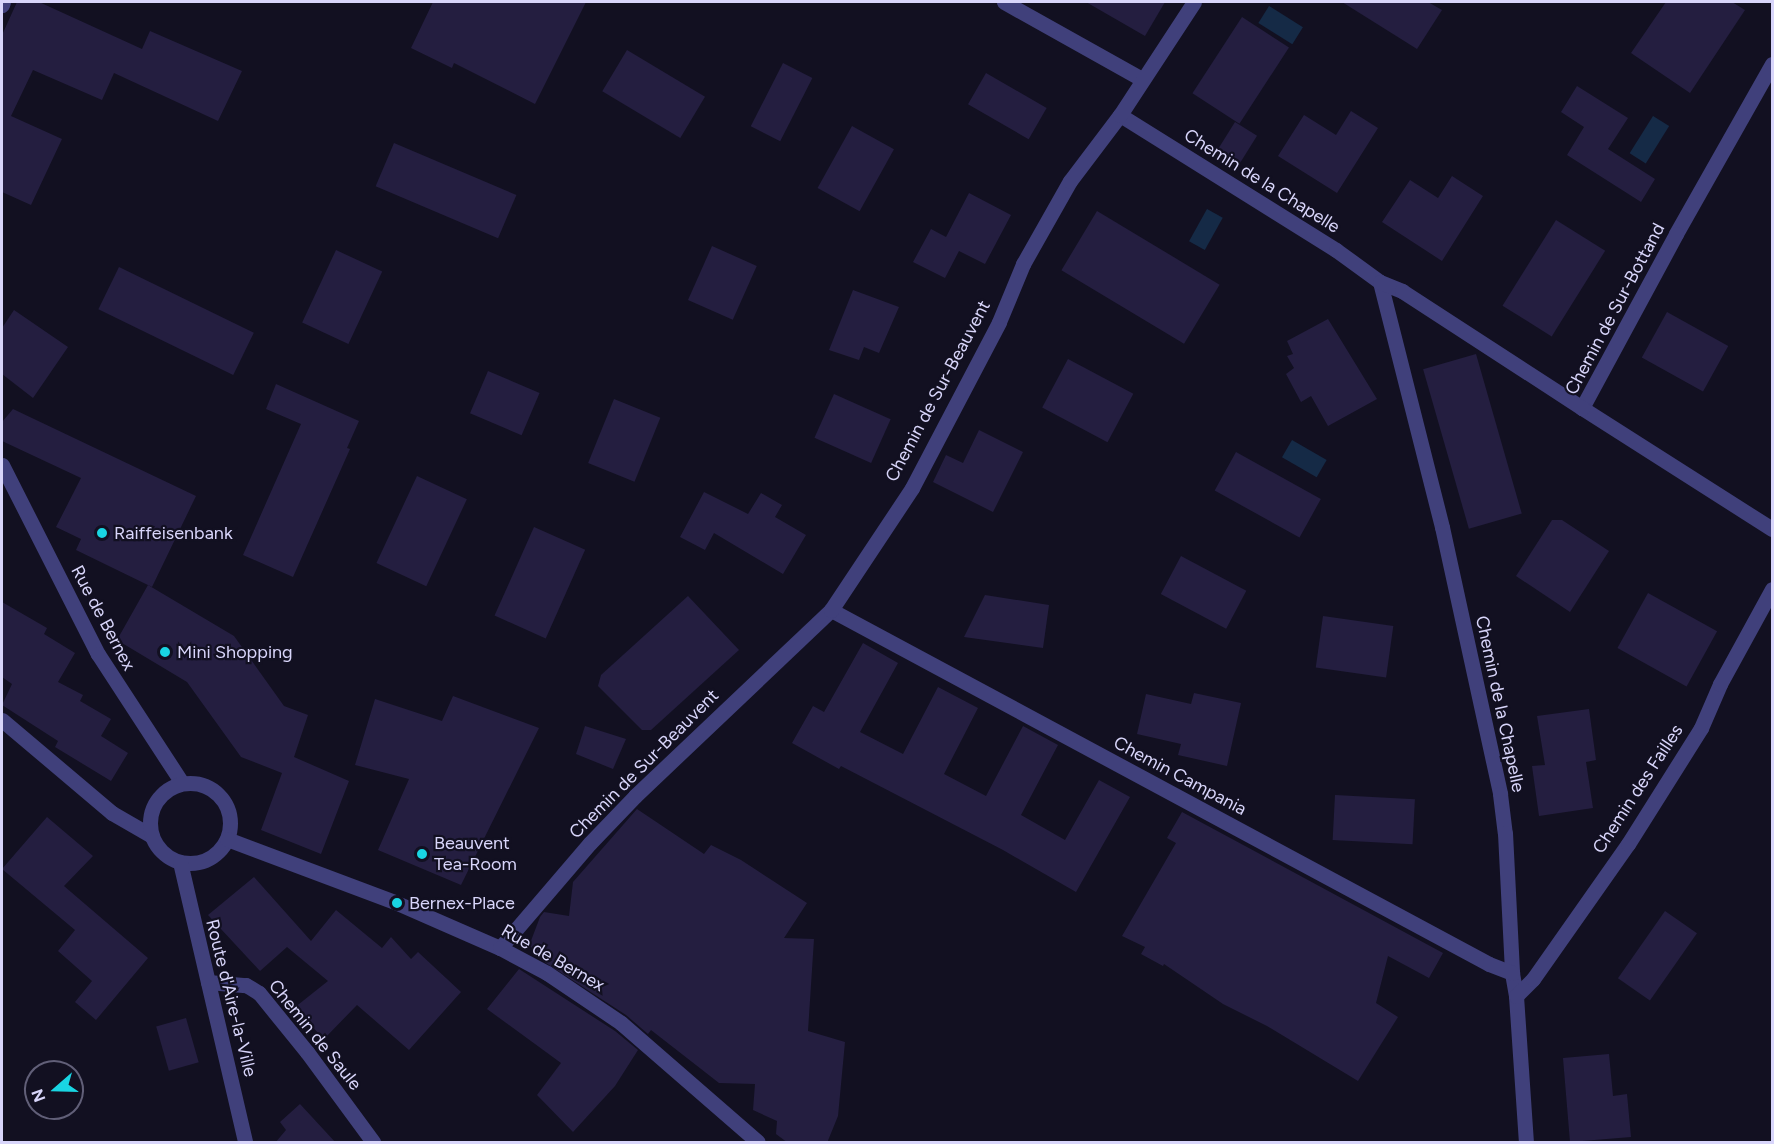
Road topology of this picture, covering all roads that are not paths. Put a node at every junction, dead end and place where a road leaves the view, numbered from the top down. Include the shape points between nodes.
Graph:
1 (1004, 2) edge
2 (1194, 2) edge
3 (1773, 64) edge
4 (1142, 79) junction
5 (1120, 115) junction
6 (1380, 282) junction
7 (1582, 408) junction
8 (2, 465) edge
9 (1773, 529) edge
10 (1773, 589) edge
11 (831, 610) junction
12 (2, 720) edge
13 (182, 783) junction
14 (152, 836) junction
15 (227, 839) junction
16 (180, 862) junction
17 (500, 948) junction
18 (1512, 974) junction
19 (208, 982) junction
20 (1516, 996) junction
21 (245, 1143) edge
22 (373, 1143) edge
23 (758, 1143) edge
24 (1526, 1143) edge

1 - 4 street
2 - 4 street, Chemin de Sur-Beauvent
3 - 7 street, Chemin de Sur-Bottand
4 - 5 street, Chemin de Sur-Beauvent
5 - 6 street, Chemin de la Chapelle via 1336,250
5 - 11 street, Chemin de Sur-Beauvent via 1070,181 1023,264 999,322 912,488
6 - 7 street, Chemin de la Chapelle via 1402,291
6 - 18 street, Chemin de la Chapelle via 1442,527 1500,794 1506,832
7 - 9 street, Chemin de Sur-Bottand
8 - 13 street, Rue de Bernex via 98,654
10 - 20 street, Chemin des Failles via 1720,684 1701,728 1628,844 1533,979
11 - 17 street, Chemin de Sur-Beauvent via 635,796
11 - 18 street, Chemin Campania
12 - 14 street via 112,813
13 - 14 street via 167,790 155,803 150,819
13 - 15 street via 202,784 218,794 229,811
14 - 16 street via 162,853
15 - 16 street via 212,857
15 - 17 street, Rue de Bernex via 351,885
16 - 19 street, Route d'Aire-la-Ville
17 - 23 street, Rue de Bernex via 596,1004
18 - 20 street, Chemin de la Chapelle
19 - 21 street, Route d'Aire-la-Ville
19 - 22 street, Chemin de Saule via 246,985 260,993
20 - 24 street, Chemin de la Chapelle

